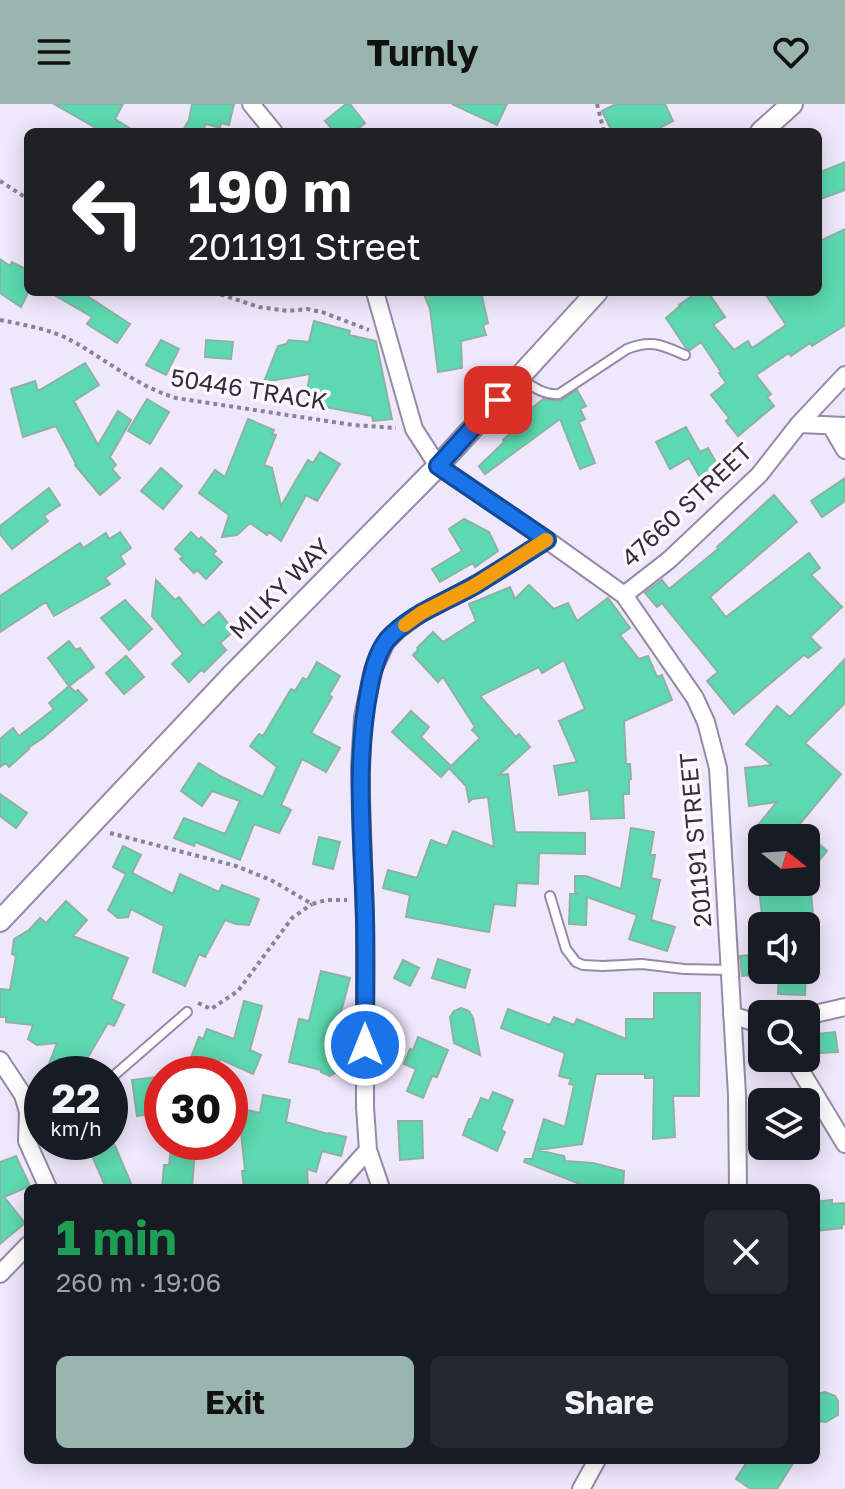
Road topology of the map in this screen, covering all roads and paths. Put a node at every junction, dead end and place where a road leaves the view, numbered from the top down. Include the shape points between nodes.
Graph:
1 (251, 104) edge
2 (597, 104) edge
3 (792, 104) edge
4 (271, 128) edge
5 (603, 128) edge
6 (765, 128) edge
7 (0, 181) edge
8 (24, 196) edge
9 (225, 296) edge
10 (376, 296) edge
11 (593, 296) edge
12 (0, 320) edge
13 (387, 335) junction
14 (685, 355) dead end
15 (845, 375) edge
16 (518, 378) junction
17 (799, 424) junction
18 (838, 426) edge
19 (414, 429) junction
20 (845, 450) edge
21 (438, 466) junction
22 (547, 540) junction
23 (624, 595) junction
24 (88, 828) junction
25 (550, 896) dead end
26 (365, 901) junction
27 (312, 904) junction
28 (0, 921) edge
29 (730, 970) junction
30 (845, 1007) edge
31 (187, 1012) joint
32 (820, 1013) edge
33 (732, 1015) junction
34 (748, 1020) edge
35 (0, 1060) edge
36 (128, 1063) edge
37 (801, 1072) edge
38 (23, 1095) joint
39 (845, 1144) edge
40 (368, 1150) junction
41 (46, 1184) edge
42 (338, 1184) edge
43 (380, 1184) edge
44 (738, 1184) edge
45 (24, 1249) edge
46 (0, 1274) edge
47 (595, 1464) edge
48 (581, 1489) edge

1 - 4 street
2 - 5 path
3 - 6 street
7 - 8 path
9 - 13 path via 259,307 322,312
10 - 13 street
11 - 16 street, MILKY WAY
12 - 19 path, 50446 TRACK via 71,340 154,391 176,398
13 - 19 street
14 - 16 lane via 662,345 635,346 553,395
15 - 17 street, 47660 STREET
16 - 21 street, MILKY WAY
17 - 18 street
17 - 23 street, 47660 STREET via 759,475
18 - 20 street
19 - 21 street
21 - 22 street, 201191 STREET
21 - 24 street, MILKY WAY
22 - 23 street, 201191 STREET
22 - 26 street via 421,613 379,653 363,717 360,767
23 - 29 street, 201191 STREET via 695,698 713,744
24 - 27 path via 236,866
24 - 28 street, MILKY WAY
25 - 29 lane via 566,949 583,965
26 - 27 path
26 - 40 street
27 - 31 path via 292,918 238,991 211,1009 197,1002
29 - 33 street, 201191 STREET
30 - 32 street
31 - 36 lane
33 - 34 street
33 - 44 street, 201191 STREET
35 - 38 street
37 - 39 street
38 - 41 street via 27,1141
40 - 42 street
40 - 43 street
45 - 46 street
47 - 48 street

